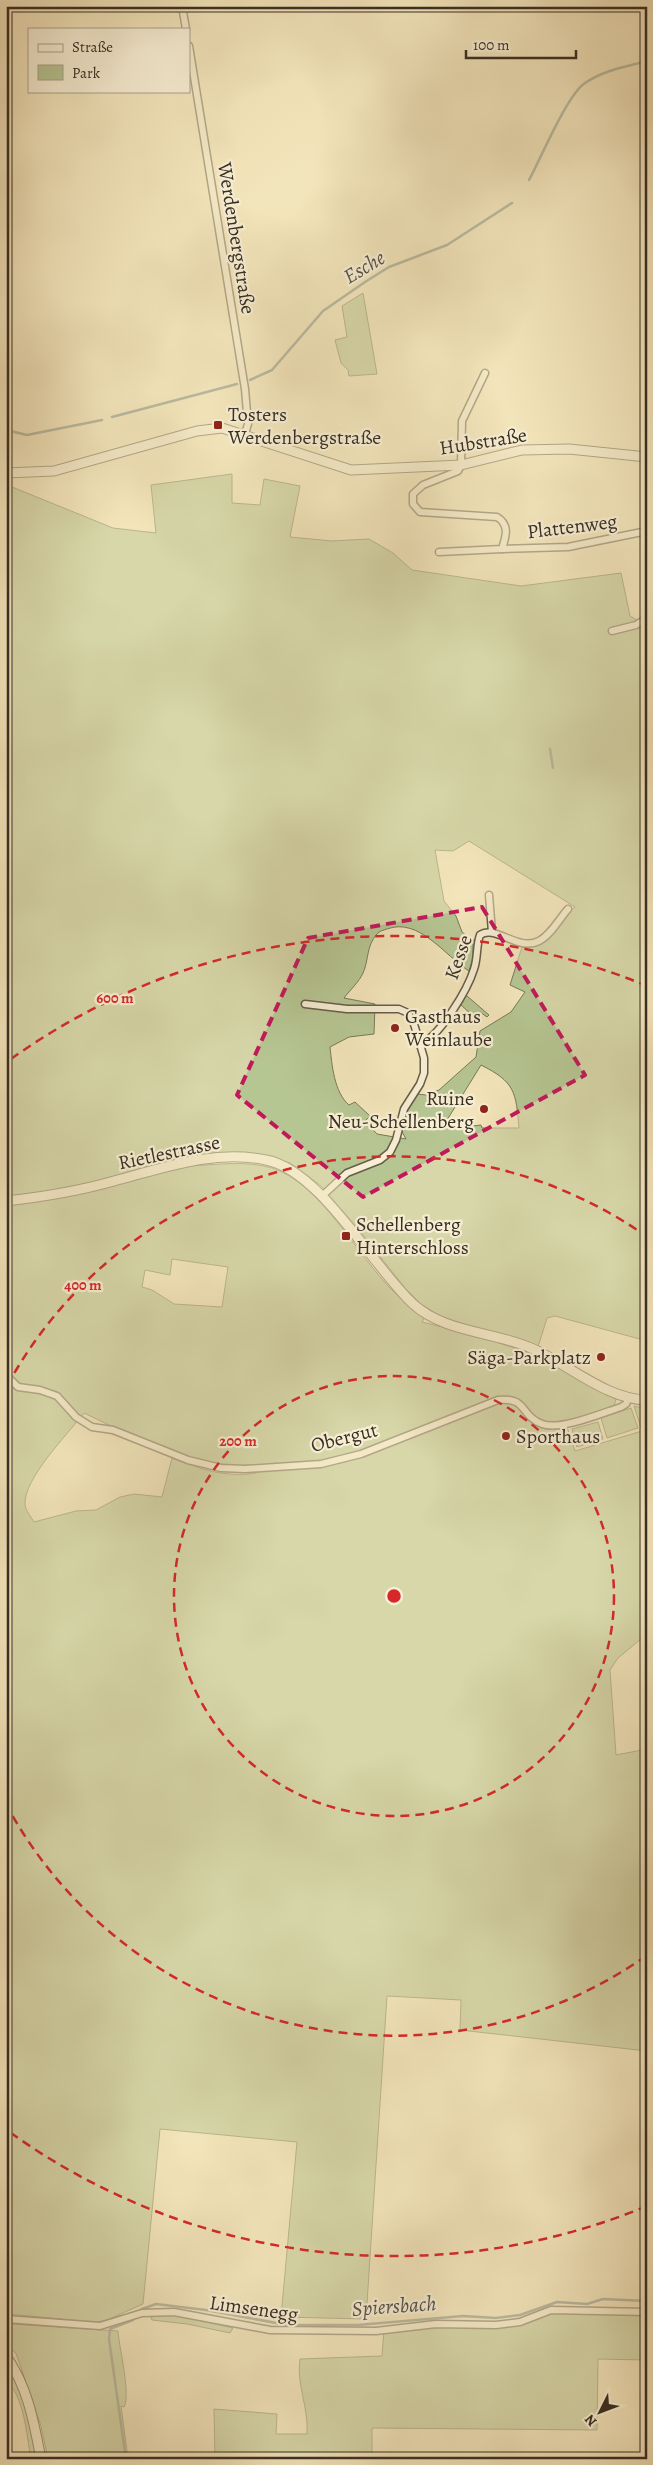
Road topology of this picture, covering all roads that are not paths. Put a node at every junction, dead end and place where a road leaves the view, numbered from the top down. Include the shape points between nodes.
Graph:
1 (182, 6) edge
2 (186, 28) edge
3 (190, 52) edge
4 (485, 373) dead end
5 (245, 434) junction
6 (647, 457) edge
7 (462, 465) junction
8 (6, 473) edge
9 (647, 531) edge
10 (502, 549) junction
11 (439, 552) dead end
12 (647, 618) edge
13 (612, 631) dead end
14 (489, 895) dead end
15 (568, 909) dead end
16 (492, 932) junction
17 (305, 1004) dead end
18 (420, 1044) junction
19 (322, 1196) junction
20 (6, 1200) edge
21 (6, 1375) edge
22 (629, 1398) junction
23 (647, 1400) edge
24 (647, 2312) edge
25 (6, 2319) edge
26 (6, 2356) edge
27 (41, 2459) edge

1 - 2 street
3 - 5 street, Werdenbergstraße via 245,389 248,424
4 - 7 street via 462,421
5 - 7 street, Hubstraße via 351,470
5 - 8 street, Hubstraße via 222,428 203,430 54,471
6 - 7 street, Hubstraße via 569,449 522,450
7 - 10 street via 458,471 422,485 413,494 413,504 420,512 497,518 507,528
9 - 10 street, Plattenweg via 568,546
10 - 11 street, Plattenweg
12 - 13 street via 636,625
14 - 16 street, Kesse
15 - 16 street, Kesse via 541,940 534,943 521,943
16 - 18 street, Kesse via 480,935 473,972 442,1027 430,1040
17 - 18 street via 347,1009 398,1009 408,1013
18 - 19 street via 424,1073 404,1109 390,1152 380,1160 348,1173
19 - 20 street, Rietlestrasse via 305,1180 278,1163 224,1156 85,1188
19 - 22 street, Rietlestrasse via 382,1271 413,1304 432,1318 530,1347 606,1389
21 - 22 street, Obergut via 18,1387 57,1396 76,1417 92,1427 125,1434 188,1460 221,1468 245,1469 321,1464 361,1454 498,1400 510,1398 518,1401 528,1415 550,1426 616,1408 626,1404
22 - 23 street, Rietlestrasse
24 - 25 street, Limsenegg via 551,2310 520,2322 496,2325 436,2324 376,2331 270,2330 174,2312 142,2313 100,2326
26 - 27 street via 23,2385 32,2411

